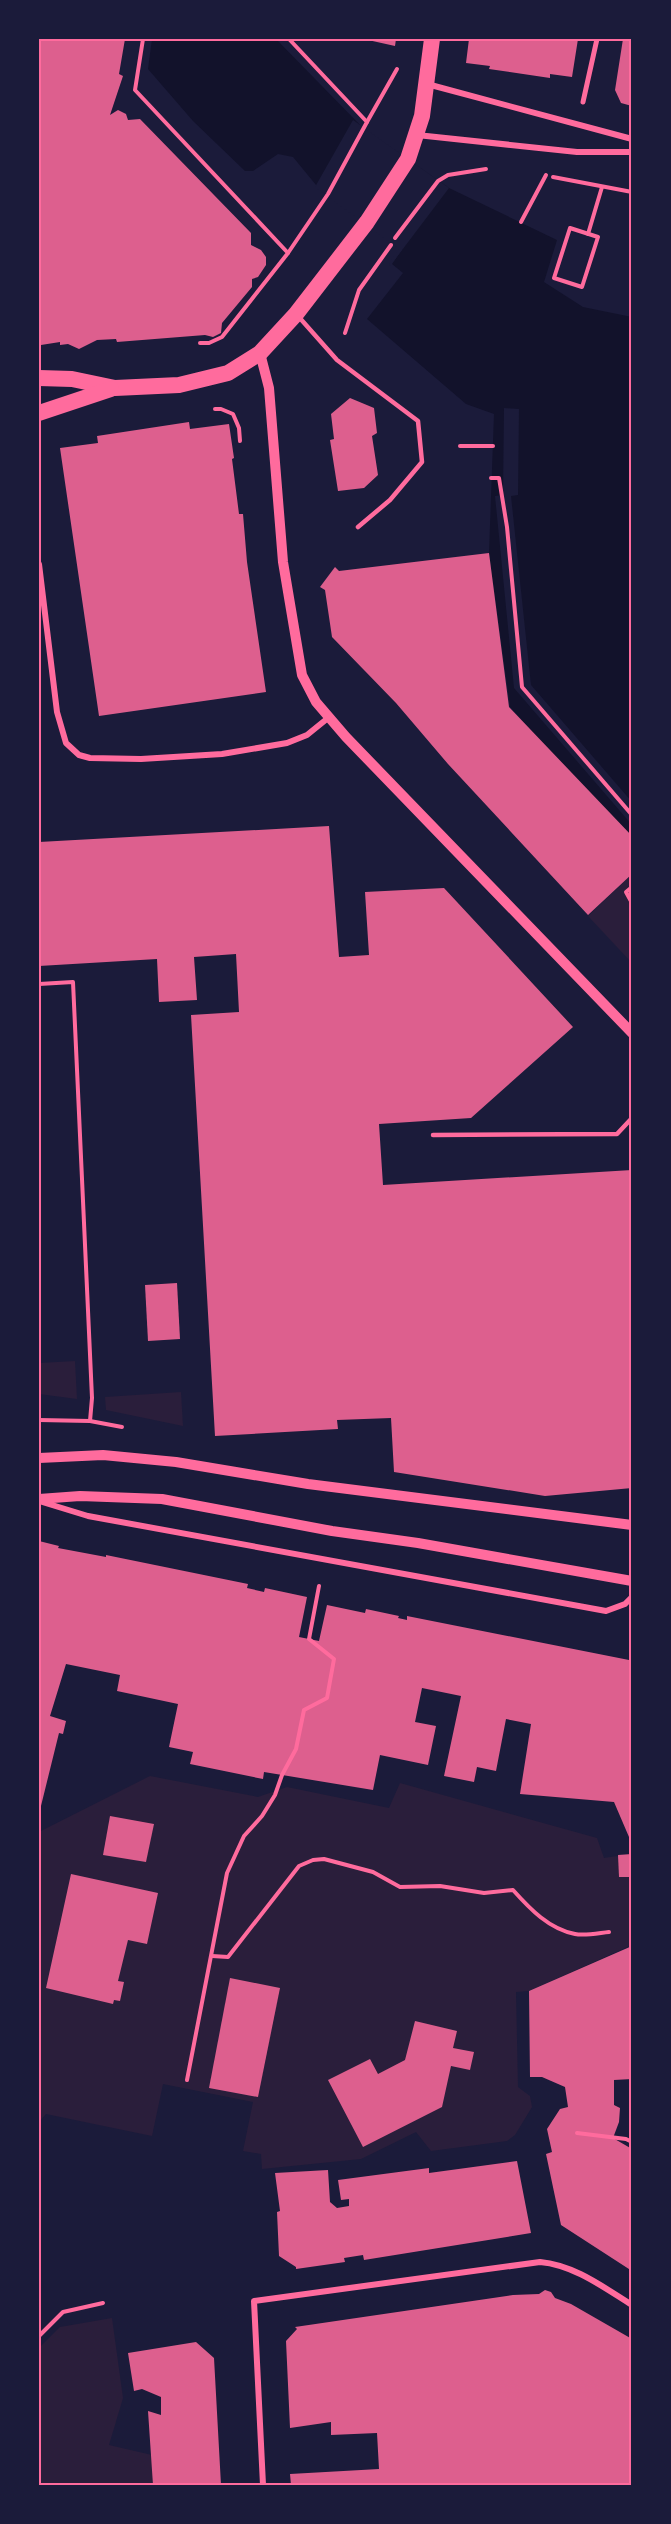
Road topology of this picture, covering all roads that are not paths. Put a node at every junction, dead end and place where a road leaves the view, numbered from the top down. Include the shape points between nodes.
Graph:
1 (432, 39) edge
2 (597, 39) edge
3 (426, 84) junction
4 (583, 102) dead end
5 (417, 135) junction
6 (632, 139) edge
7 (632, 152) edge
8 (296, 314) junction
9 (260, 353) junction
10 (39, 378) edge
11 (115, 388) junction
12 (39, 413) edge
13 (358, 526) dead end
14 (39, 564) edge
15 (328, 718) junction
16 (632, 1033) edge
17 (632, 1118) edge
18 (433, 1136) dead end
19 (39, 1458) edge
20 (39, 1500) edge
21 (632, 1525) edge
22 (632, 1581) edge
23 (632, 1598) edge
24 (632, 2305) edge
25 (263, 2485) edge

1 - 3 highway
2 - 4 street
3 - 5 highway
3 - 6 street
5 - 7 street via 577,152
5 - 8 highway via 408,159 367,222
8 - 9 highway
8 - 13 lane via 337,360 417,421 422,462 390,500
9 - 11 highway via 228,373 205,380
9 - 15 street via 269,388 283,562 302,675
10 - 11 highway via 72,379
11 - 12 highway
14 - 15 street via 56,699 66,743 79,755 141,759 222,754 287,743 307,735
15 - 16 street
17 - 18 lane via 617,1134
19 - 21 street via 103,1455 176,1462 308,1484
20 - 22 street via 80,1496 162,1499
20 - 23 street via 88,1516 606,1611
24 - 25 street via 587,2277 540,2262 254,2301

